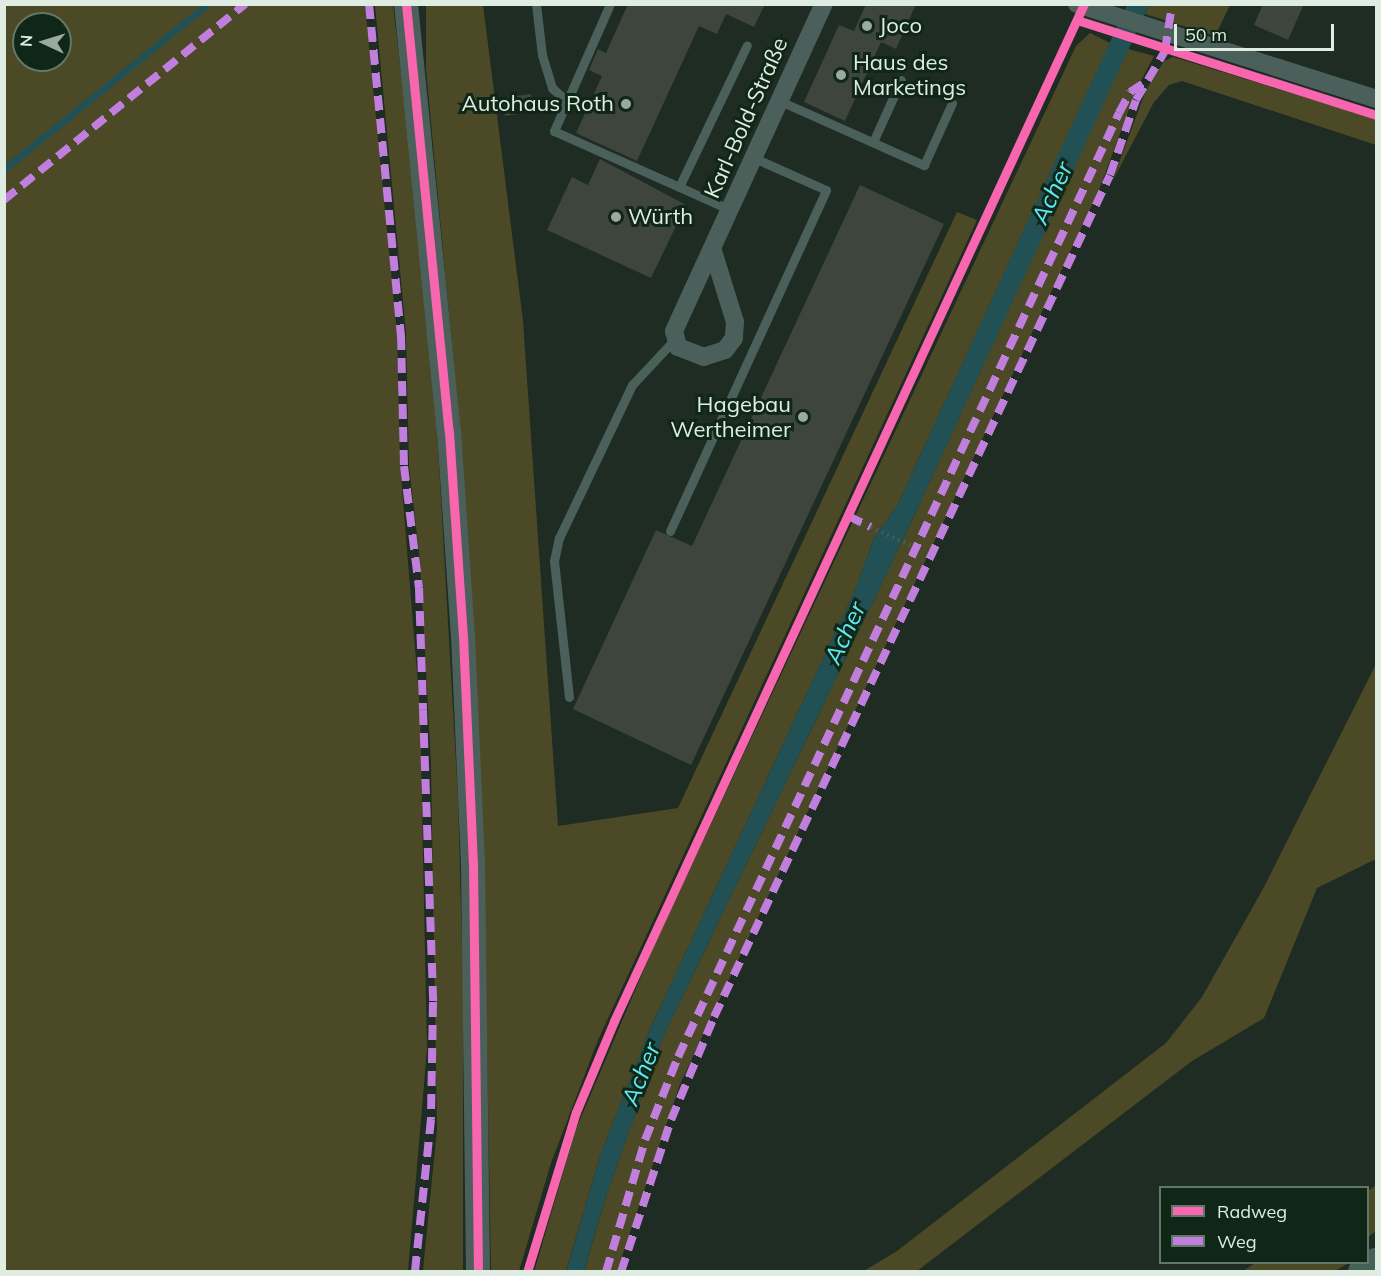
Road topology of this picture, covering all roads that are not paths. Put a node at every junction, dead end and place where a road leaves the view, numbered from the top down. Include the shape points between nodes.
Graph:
1 (413, 4) edge
2 (536, 4) edge
3 (610, 4) edge
4 (824, 4) edge
5 (1084, 8) edge
6 (408, 16) edge
7 (747, 45) dead end
8 (901, 80) dead end
9 (1377, 99) edge
10 (567, 101) junction
11 (780, 101) junction
12 (952, 103) dead end
13 (873, 142) junction
14 (754, 158) junction
15 (679, 186) junction
16 (731, 210) junction
17 (713, 251) junction
18 (676, 338) junction
19 (670, 531) dead end
20 (569, 697) dead end
21 (1377, 1263) edge
22 (478, 1272) edge
23 (1363, 1272) edge

1 - 6 street
2 - 10 lane via 542,55 552,88
3 - 10 lane
4 - 11 street, Karl-Bold-Straße
5 - 9 street
6 - 22 street via 449,432 464,660 473,864
7 - 15 lane
8 - 13 lane
10 - 15 lane via 554,130
11 - 13 lane
11 - 14 street, Karl-Bold-Straße
12 - 13 lane via 924,165
14 - 16 street, Karl-Bold-Straße
14 - 19 lane via 826,190
15 - 16 lane
16 - 17 street, Karl-Bold-Straße
17 - 18 street, Karl-Bold-Straße via 674,330
17 - 18 street via 735,322 734,338 725,350 704,357 678,347
18 - 20 lane via 632,385 559,538 554,561
21 - 23 main road

